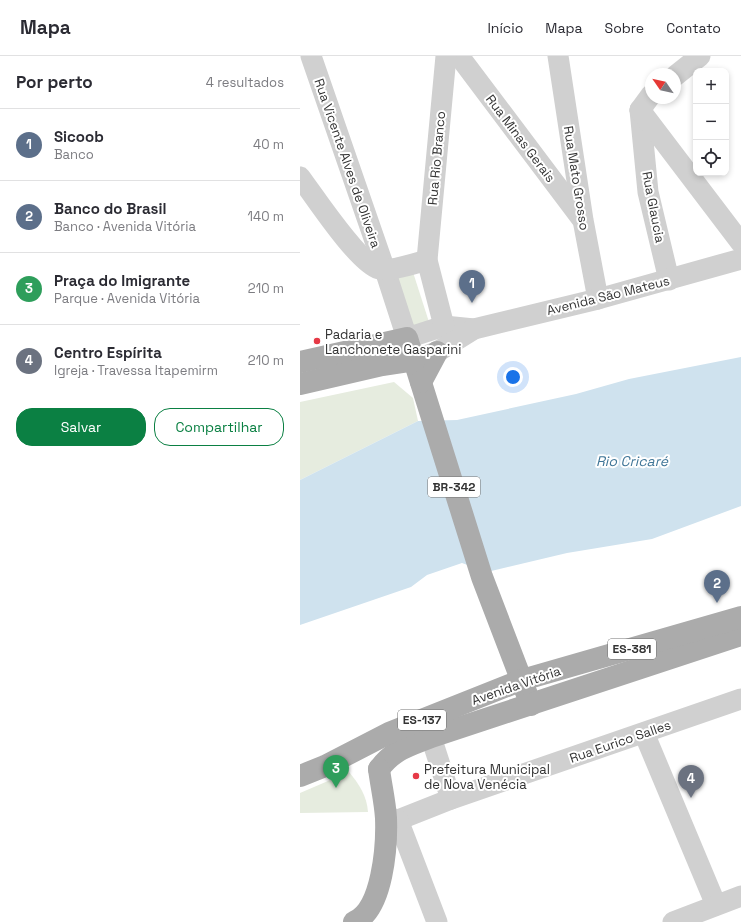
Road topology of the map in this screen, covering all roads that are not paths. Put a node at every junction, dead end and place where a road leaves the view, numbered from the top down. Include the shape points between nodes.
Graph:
1 (311, 56) edge
2 (446, 56) edge
3 (458, 56) edge
4 (558, 56) edge
5 (700, 56) edge
6 (681, 71) edge
7 (646, 104) edge
8 (647, 104) edge
9 (674, 154) junction
10 (645, 164) junction
11 (300, 177) edge
12 (583, 220) junction
13 (741, 243) edge
14 (741, 259) edge
15 (427, 260) junction
16 (385, 270) junction
17 (669, 280) junction
18 (598, 299) junction
19 (444, 326) junction
20 (474, 329) junction
21 (407, 338) junction
22 (437, 352) junction
23 (415, 360) junction
24 (300, 362) edge
25 (382, 365) junction
26 (300, 384) edge
27 (424, 390) junction
28 (741, 617) edge
29 (741, 635) edge
30 (522, 680) junction
31 (741, 699) edge
32 (531, 705) junction
33 (644, 733) junction
34 (431, 737) junction
35 (324, 766) junction
36 (379, 769) junction
37 (300, 776) edge
38 (451, 799) junction
39 (392, 819) junction
40 (741, 896) edge
41 (716, 906) junction
42 (359, 921) edge
43 (437, 922) edge
44 (673, 922) edge

1 - 16 street, Rua Vicente Alves de Oliveira
2 - 15 street, Rua Rio Branco
3 - 12 street, Rua Minas Gerais
4 - 12 street, Rua Mato Grosso
5 - 6 street
7 - 10 street, Rua Glaucia
8 - 9 street
9 - 10 street
9 - 13 street
10 - 17 street, Rua Glaucia via 648,192
11 - 16 street via 356,252 374,267
12 - 18 street, Rua Mato Grosso
14 - 17 street, Avenida São Mateus
15 - 16 street
15 - 19 street, Rua Rio Branco
16 - 21 street, Rua Vicente Alves de Oliveira
17 - 18 street, Avenida São Mateus
18 - 20 street, Avenida São Mateus
19 - 20 street, Avenida São Mateus
19 - 21 street, Avenida São Mateus
20 - 22 street, Avenida São Mateus
21 - 23 main road, BR-342
21 - 24 main road, Avenida São Mateus
22 - 23 street, Avenida São Mateus
22 - 27 main road
23 - 25 main road
23 - 27 main road, BR-342
25 - 26 main road
25 - 27 main road
27 - 30 main road, BR-342 via 482,577
28 - 30 main road, Avenida Vitória / ES-381
29 - 32 main road, Avenida Vitória / ES-381
30 - 32 main road
30 - 35 main road, Avenida Vitória / ES-137 via 389,734
31 - 33 street, Rua Eurico Salles
32 - 34 main road, Avenida Vitória / ES-137
33 - 38 street, Rua Eurico Salles
33 - 41 street
34 - 36 main road, Avenida Vitória / ES-137 via 397,751
34 - 38 street
35 - 36 main road via 358,764
35 - 37 main road, Avenida Vitória / ES-137
36 - 39 main road
38 - 39 street, Rua Eurico Salles
39 - 42 main road via 376,894
39 - 43 street
40 - 41 street
41 - 44 street

